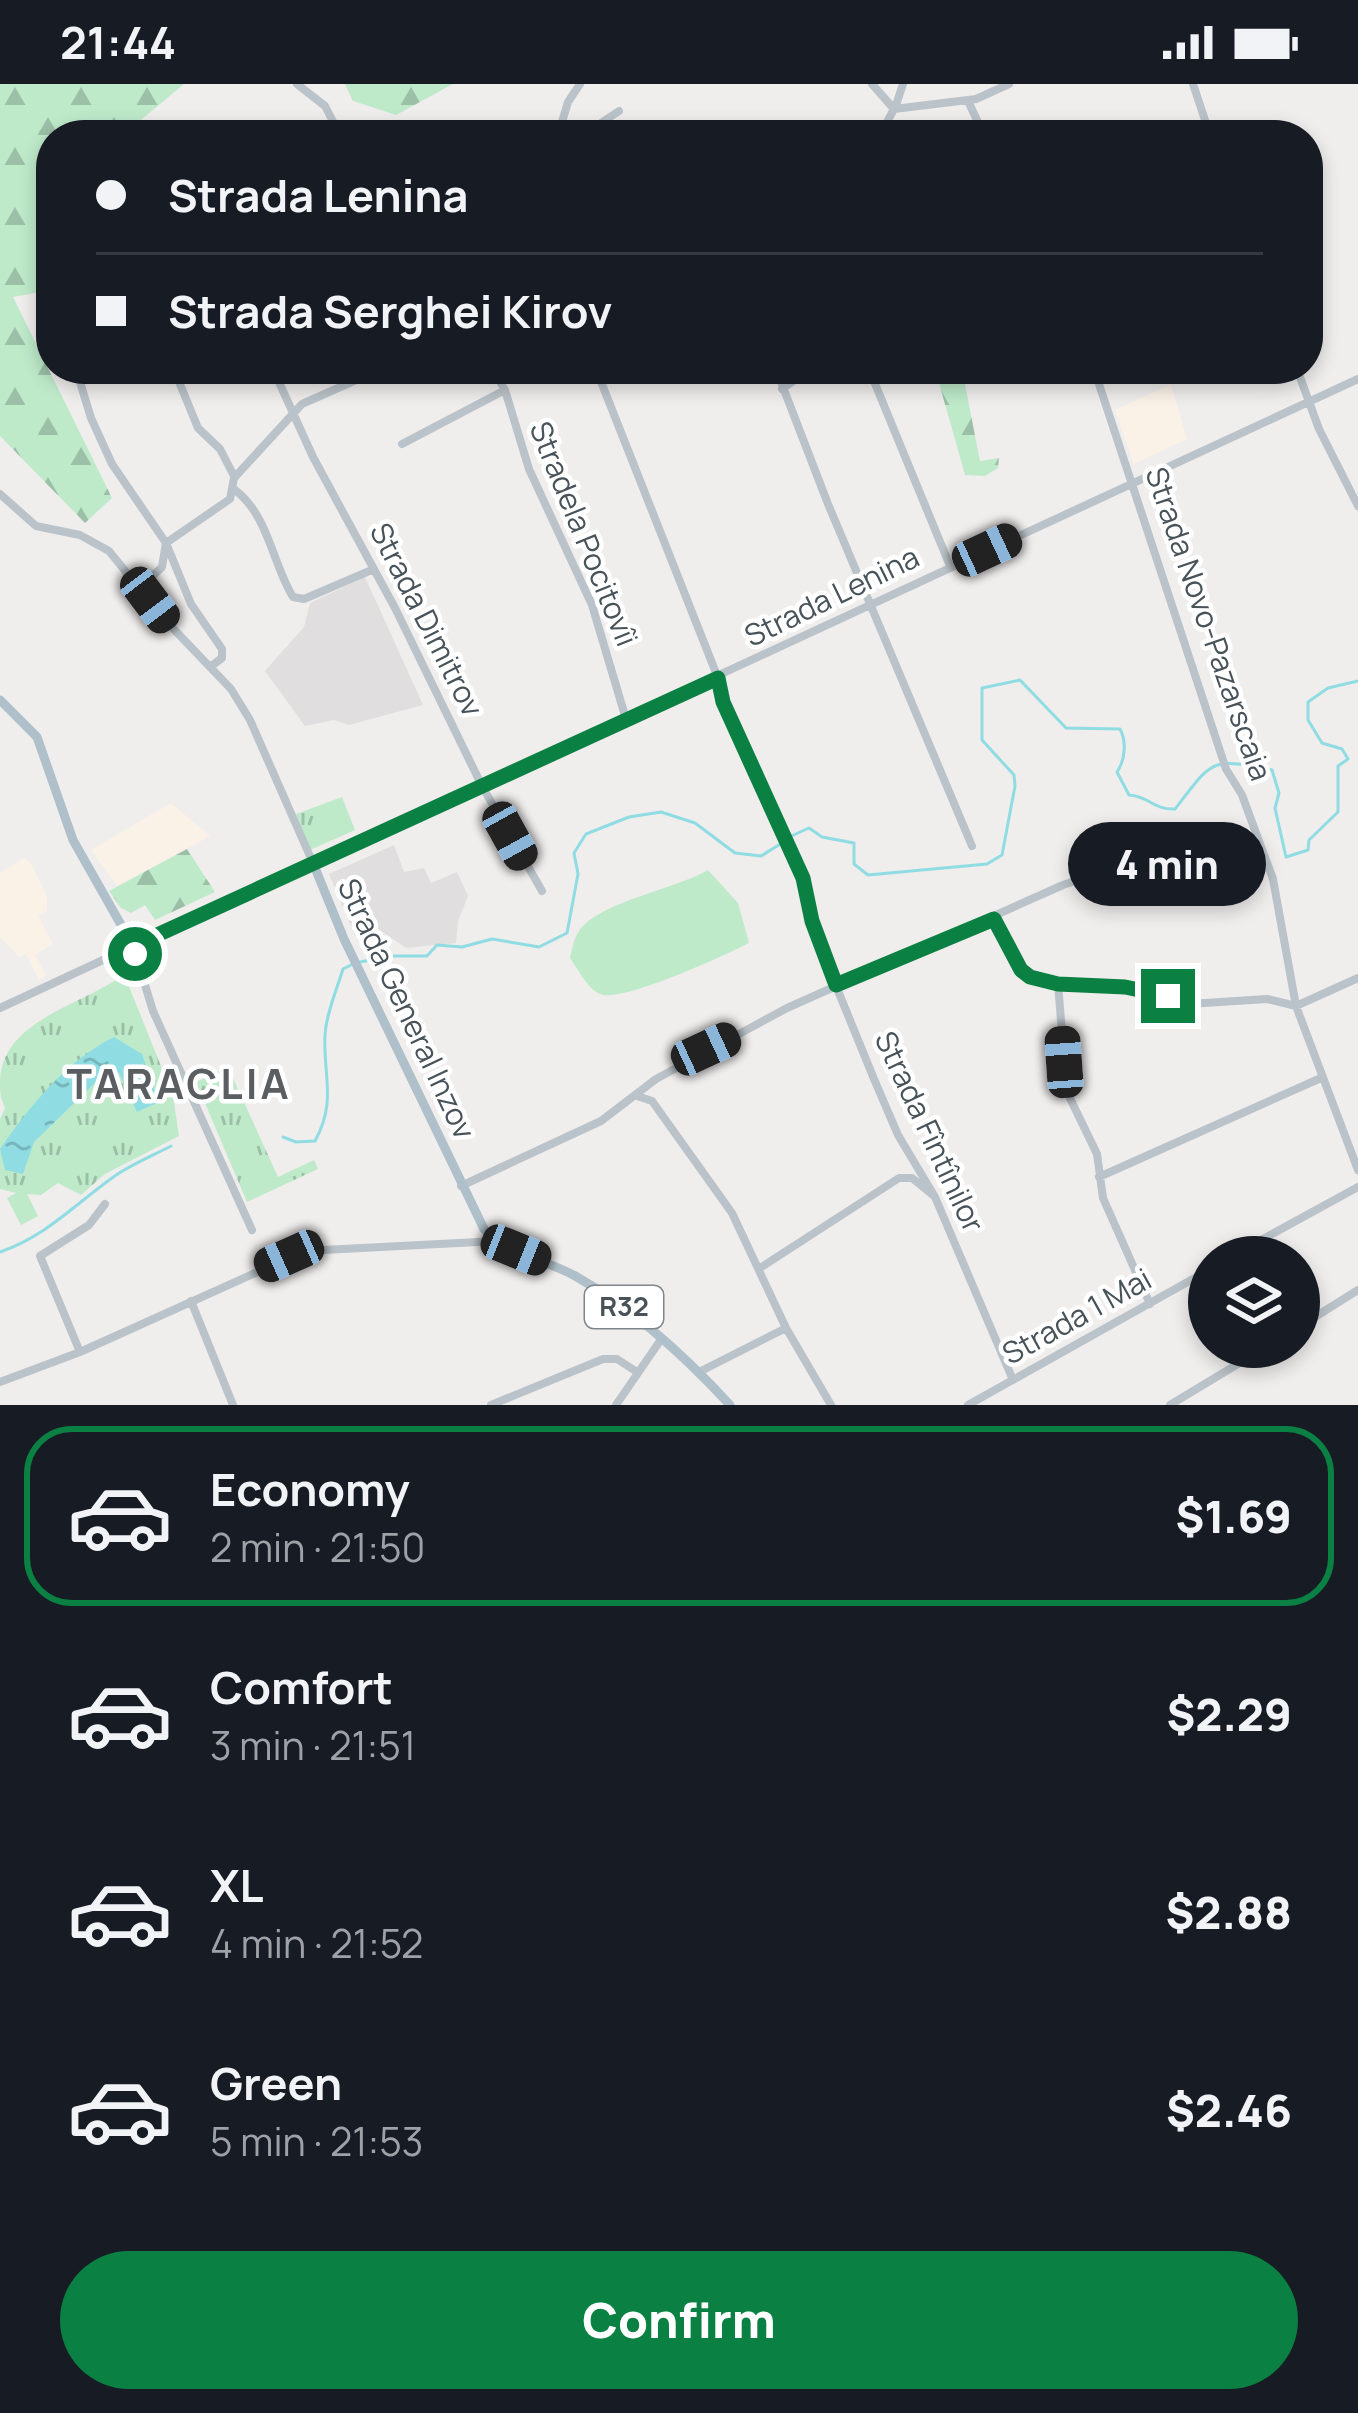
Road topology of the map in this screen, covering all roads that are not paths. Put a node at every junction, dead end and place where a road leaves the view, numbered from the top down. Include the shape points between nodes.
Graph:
1 (297, 84) edge
2 (580, 84) edge
3 (872, 84) edge
4 (903, 84) edge
5 (1009, 84) edge
6 (1193, 84) edge
7 (968, 101) junction
8 (894, 110) junction
9 (619, 112) dead end
10 (332, 120) edge
11 (562, 120) edge
12 (606, 120) edge
13 (888, 120) edge
14 (977, 120) edge
15 (1205, 120) edge
16 (1358, 379) edge
17 (81, 384) edge
18 (180, 384) edge
19 (280, 384) edge
20 (345, 384) edge
21 (501, 384) edge
22 (602, 384) edge
23 (780, 384) edge
24 (789, 384) edge
25 (875, 384) edge
26 (1099, 384) edge
27 (1302, 384) edge
28 (782, 389) junction
29 (505, 390) junction
30 (1309, 402) junction
31 (294, 411) junction
32 (402, 444) dead end
33 (235, 478) junction
34 (1133, 483) junction
35 (235, 490) junction
36 (0, 494) edge
37 (1358, 506) edge
38 (166, 543) junction
39 (950, 566) junction
40 (374, 569) junction
41 (141, 587) junction
42 (871, 606) junction
43 (210, 667) junction
44 (718, 678) junction
45 (0, 700) edge
46 (626, 719) junction
47 (482, 786) junction
48 (1258, 842) junction
49 (972, 846) dead end
50 (313, 862) junction
51 (542, 891) dead end
52 (994, 919) junction
53 (133, 946) junction
54 (1358, 978) edge
55 (1058, 984) junction
56 (836, 985) junction
57 (1296, 1006) junction
58 (0, 1008) edge
59 (1321, 1078) junction
60 (635, 1095) junction
61 (1358, 1170) edge
62 (1099, 1177) junction
63 (461, 1186) junction
64 (1358, 1187) edge
65 (935, 1197) junction
66 (105, 1204) dead end
67 (252, 1230) dead end
68 (1268, 1236) edge
69 (496, 1241) junction
70 (760, 1268) junction
71 (1188, 1282) edge
72 (1358, 1290) edge
73 (191, 1301) junction
74 (1150, 1304) junction
75 (1320, 1314) edge
76 (786, 1328) junction
77 (662, 1338) junction
78 (80, 1352) junction
79 (1231, 1368) edge
80 (637, 1372) junction
81 (699, 1372) junction
82 (1012, 1380) junction
83 (0, 1382) edge
84 (233, 1405) edge
85 (491, 1405) edge
86 (616, 1405) edge
87 (730, 1405) edge
88 (831, 1405) edge
89 (968, 1405) edge
90 (1170, 1405) edge

1 - 10 street
2 - 11 street
3 - 8 street
4 - 8 street
5 - 7 street
6 - 15 street
7 - 8 street
7 - 14 street
8 - 13 street
9 - 12 street
16 - 30 street, Strada Lenina
17 - 38 street, Strada General Inzov via 112,464
18 - 33 street via 198,428
19 - 31 street, Strada Dimitrov
20 - 31 street
21 - 29 street, Stradela Pocitovîi
22 - 44 street, Strada Fîntînilor
23 - 28 street
24 - 28 street
25 - 39 street
26 - 34 street, Strada Novo-Pazarscaia
27 - 30 street
28 - 42 street
29 - 32 street
29 - 46 street, Stradela Pocitovîi via 524,457 592,605
30 - 34 street, Strada Lenina
30 - 37 street
31 - 33 street
31 - 40 street, Strada Dimitrov
33 - 35 street
34 - 39 street, Strada Lenina
34 - 48 street, Strada Novo-Pazarscaia via 1220,753
35 - 38 street
35 - 40 street via 250,505 290,595 300,599
36 - 41 street, Strada General Inzov via 36,526 110,551
38 - 41 street via 162,567
38 - 43 street, Strada General Inzov via 191,604 222,649
39 - 42 street, Strada Lenina
40 - 47 street, Strada Dimitrov
41 - 43 street, Strada General Inzov
42 - 44 street, Strada Lenina
42 - 49 street
43 - 50 street, Strada General Inzov via 242,703
44 - 46 street, Strada Lenina
44 - 56 street, Strada Fîntînilor via 803,878
45 - 53 main road via 38,737 74,840
46 - 47 street, Strada Lenina
47 - 50 street, Strada Lenina
47 - 51 street, Strada Dimitrov
48 - 52 street via 1157,871 1085,876
48 - 57 street, Strada Novo-Pazarscaia via 1273,879
50 - 53 main road, Strada Lenina
50 - 63 main road, Strada General Inzov
52 - 55 street via 1021,970
52 - 56 street
53 - 58 street, Strada Lenina
53 - 67 street via 153,1011
54 - 57 street
55 - 57 street via 1125,987 1189,1004 1267,999
55 - 62 street via 1067,1092 1097,1154
56 - 60 street via 706,1049
56 - 65 street, Strada Fîntînilor via 898,1135
57 - 59 street, Strada Novo-Pazarscaia
59 - 61 street, Strada Novo-Pazarscaia
59 - 62 street
60 - 63 street via 601,1121
60 - 70 street via 652,1101 674,1130
62 - 74 street
63 - 69 main road, Strada General Inzov
64 - 68 street
65 - 70 street via 912,1178 899,1178
65 - 82 street, Strada Fîntînilor
66 - 78 street via 40,1256
69 - 73 street via 314,1249
69 - 77 main road, R32 via 572,1274
70 - 76 street
71 - 74 street, Strada 1 Mai
72 - 75 street
73 - 78 street
73 - 84 street
74 - 82 street, Strada 1 Mai
76 - 81 street
76 - 88 street
77 - 80 street
77 - 81 main road, R32
78 - 83 street
79 - 90 street
80 - 85 street via 603,1359
80 - 86 street
81 - 87 main road, R32
82 - 89 street, Strada 1 Mai

